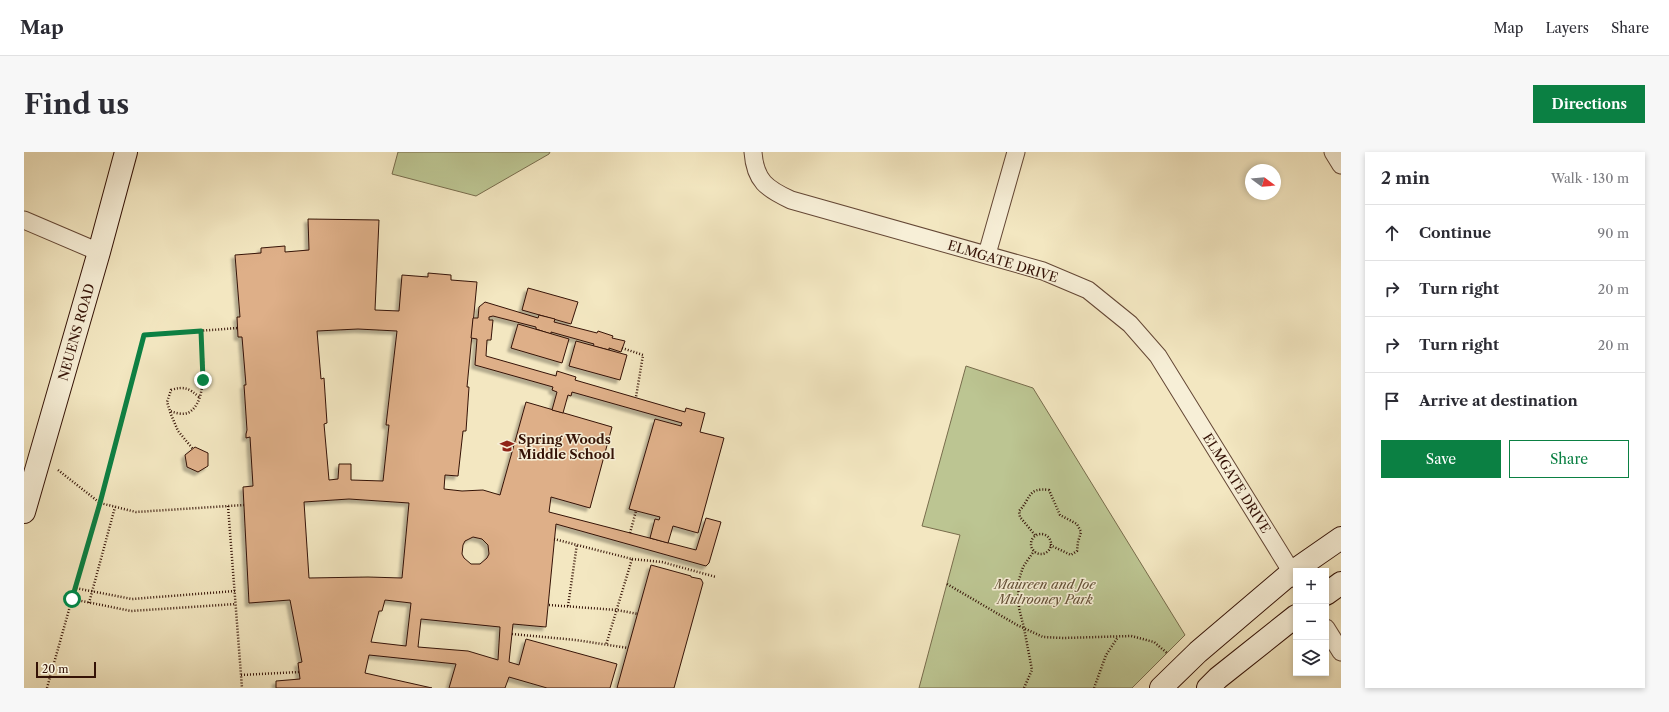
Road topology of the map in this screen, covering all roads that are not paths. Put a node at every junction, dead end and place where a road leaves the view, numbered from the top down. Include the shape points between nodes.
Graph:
1 (126, 152) edge
2 (753, 152) edge
3 (1016, 152) edge
4 (1333, 152) edge
5 (1341, 164) edge
6 (24, 220) edge
7 (99, 252) junction
8 (987, 254) junction
9 (24, 512) edge
10 (1341, 538) edge
11 (1304, 568) edge
12 (1293, 574) edge
13 (1293, 577) edge
14 (1341, 583) edge
15 (1329, 592) edge
16 (1293, 618) edge
17 (1329, 633) edge
18 (1341, 652) edge
19 (1161, 688) edge
20 (1208, 688) edge

1 - 7 street, NEUENS ROAD
2 - 8 street, ELMGATE DRIVE via 754,165 761,181 773,192 792,200
3 - 8 street
4 - 5 street
6 - 7 street
7 - 9 street, NEUENS ROAD
8 - 12 street, ELMGATE DRIVE via 1043,271 1088,290 1130,324 1158,356
10 - 11 street
13 - 19 street via 1198,652
14 - 15 street
16 - 20 street
17 - 18 street

